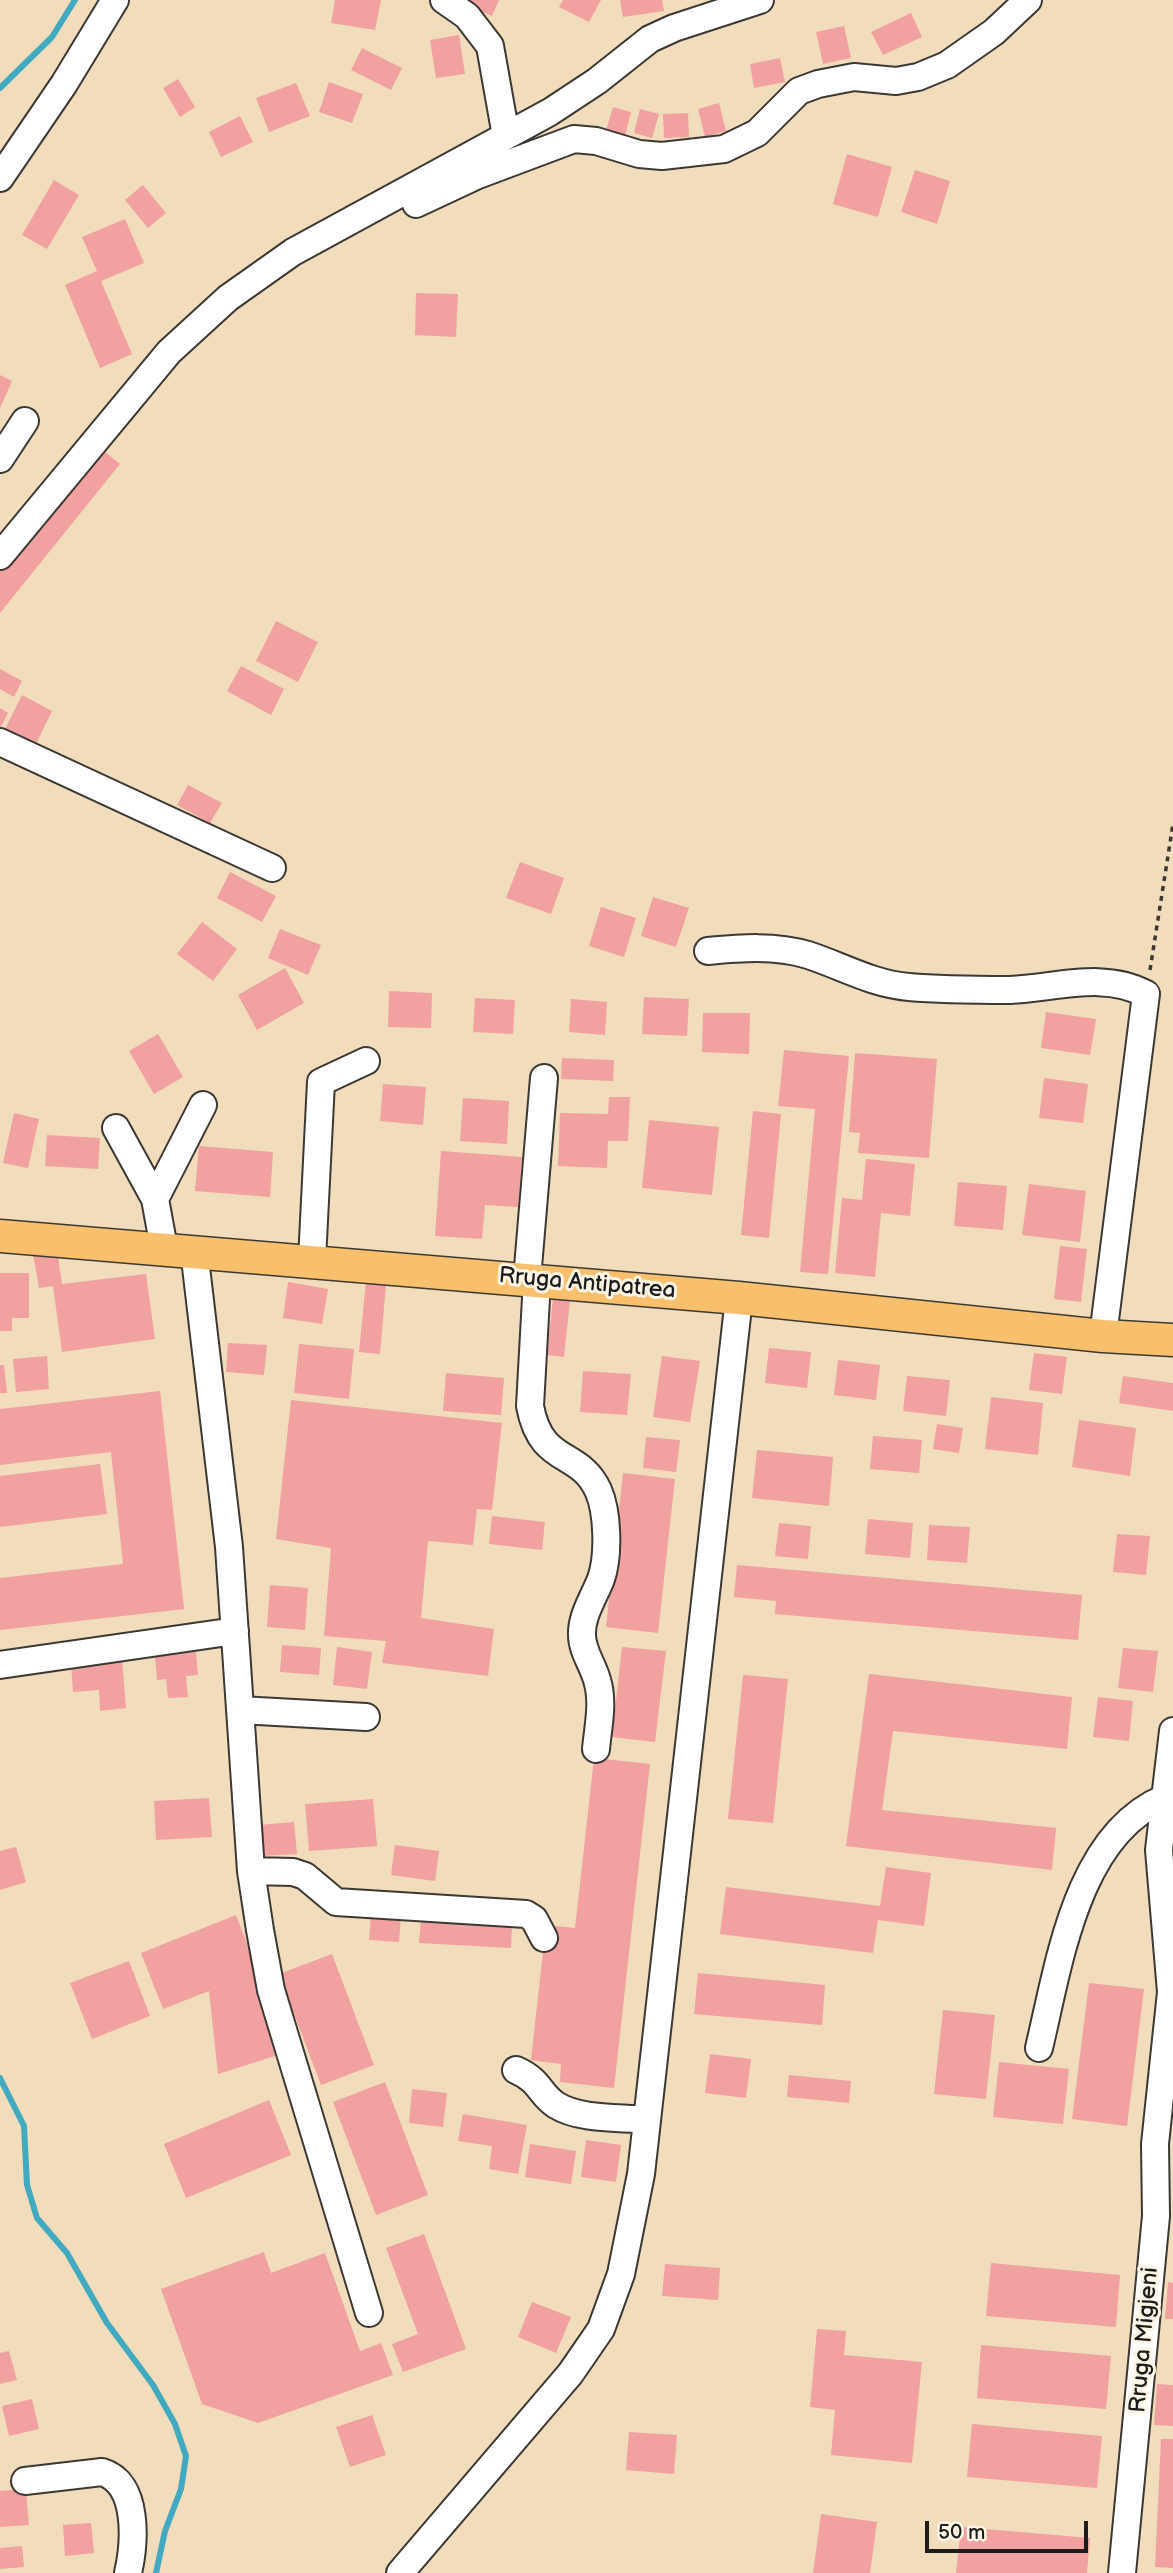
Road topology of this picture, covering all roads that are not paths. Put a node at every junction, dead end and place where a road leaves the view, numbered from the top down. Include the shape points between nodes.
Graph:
1 (115, 0) edge
2 (444, 0) edge
3 (760, 0) edge
4 (1028, 0) edge
5 (506, 136) junction
6 (0, 178) edge
7 (399, 196) junction
8 (25, 421) dead end
9 (0, 459) edge
10 (0, 556) edge
11 (0, 742) edge
12 (272, 868) dead end
13 (708, 951) dead end
14 (366, 1061) dead end
15 (544, 1078) dead end
16 (202, 1105) dead end
17 (116, 1128) dead end
18 (155, 1199) junction
19 (0, 1236) edge
20 (179, 1249) junction
21 (312, 1260) junction
22 (532, 1280) junction
23 (739, 1298) junction
24 (1103, 1336) junction
25 (1173, 1340) edge
26 (235, 1631) junction
27 (0, 1665) edge
28 (240, 1710) junction
29 (366, 1717) dead end
30 (1173, 1731) edge
31 (596, 1749) dead end
32 (1165, 1798) junction
33 (251, 1871) junction
34 (544, 1938) dead end
35 (1039, 2048) dead end
36 (516, 2070) dead end
37 (647, 2120) junction
38 (1164, 2176) edge
39 (369, 2313) dead end
40 (25, 2481) dead end
41 (128, 2573) edge
42 (400, 2573) edge
43 (1122, 2573) edge

1 - 6 street
2 - 5 street via 467,16 490,46
3 - 5 street via 660,34 582,91
4 - 7 street via 994,32 947,65 897,81 854,77 799,91 757,134 724,149 639,154 574,139 413,205
5 - 7 street
7 - 10 street via 293,252 200,323 150,372
8 - 9 street
11 - 12 street
13 - 24 street via 759,947 808,955 856,976 907,987 1012,990 1106,981 1127,984 1146,994
14 - 21 street via 321,1082
15 - 22 street
16 - 18 street
17 - 18 street
18 - 20 street
19 - 20 main road, Rruga Antipatrea
20 - 21 main road, Rruga Antipatrea
20 - 26 street via 229,1547
21 - 22 main road, Rruga Antipatrea
22 - 23 main road, Rruga Antipatrea
22 - 31 street via 532,1420 547,1447 588,1475 602,1502 602,1577 582,1635 601,1697
23 - 24 main road, Rruga Antipatrea
23 - 37 street
24 - 25 main road, Rruga Antipatrea
26 - 27 street
26 - 28 street
28 - 29 street
28 - 33 street
30 - 32 street, Rruga Migjeni
32 - 35 street via 1148,1805 1119,1830 1083,1891 1071,1918
32 - 38 street, Rruga Migjeni via 1159,1850 1171,1992 1155,2144
33 - 34 street via 293,1871 336,1902 526,1914
33 - 39 street via 271,1990
36 - 37 street via 529,2076 553,2104 570,2112
37 - 42 street via 621,2274 601,2329 570,2374
38 - 43 street, Rruga Migjeni via 1156,2216
40 - 41 street via 103,2472 115,2475 131,2505

